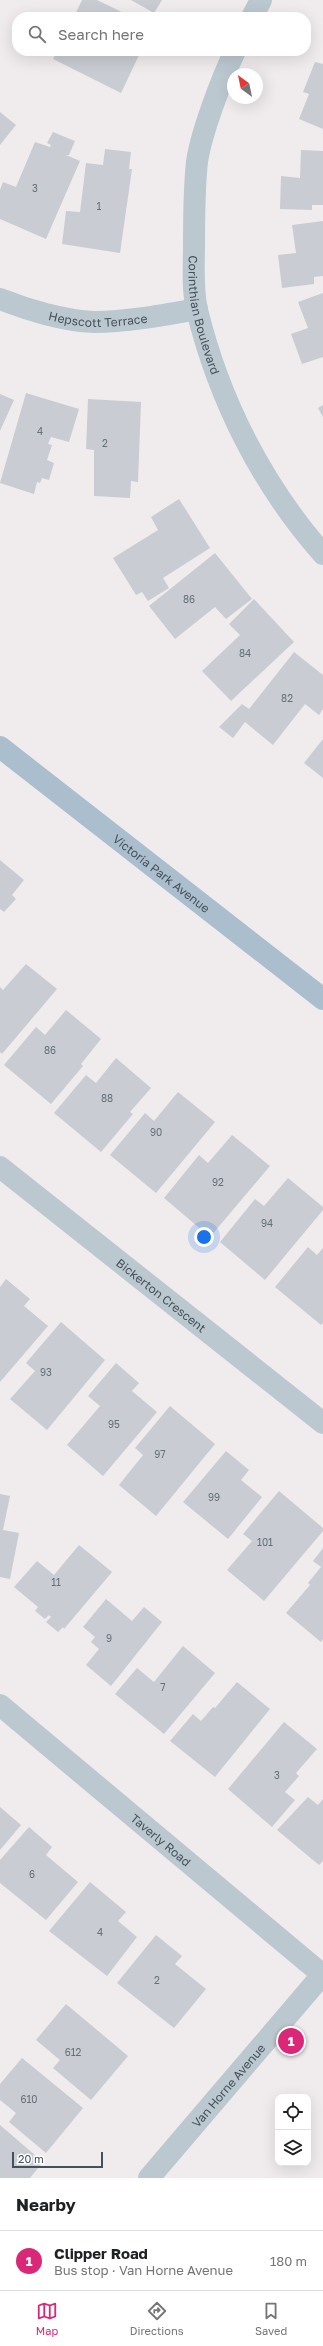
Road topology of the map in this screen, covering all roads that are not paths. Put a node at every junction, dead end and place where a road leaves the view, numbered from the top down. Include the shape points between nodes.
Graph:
1 (261, 0) edge
2 (255, 12) edge
3 (233, 56) edge
4 (0, 299) edge
5 (197, 309) junction
6 (323, 554) edge
7 (0, 747) edge
8 (323, 998) edge
9 (0, 1167) edge
10 (323, 1423) edge
11 (0, 1705) edge
12 (323, 1974) edge
13 (149, 2178) edge

1 - 2 street
3 - 5 street, Corinthian Boulevard via 210,115 198,161 194,278
4 - 5 street, Hepscott Terrace via 21,308 94,322 152,317
5 - 6 street, Corinthian Boulevard via 219,383 261,469 286,507
7 - 8 main road, Victoria Park Avenue
9 - 10 street, Bickerton Crescent
11 - 12 street, Taverly Road
12 - 13 street, Van Horne Avenue

